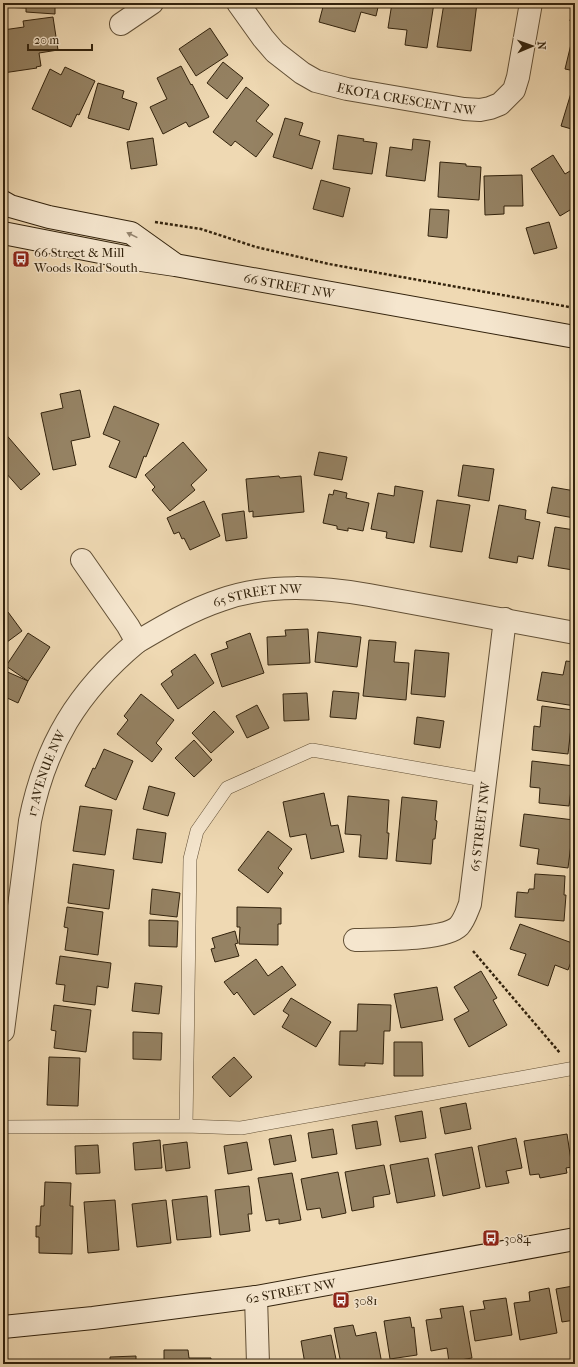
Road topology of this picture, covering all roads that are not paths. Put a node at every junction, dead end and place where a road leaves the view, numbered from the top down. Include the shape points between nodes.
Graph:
1 (152, 3) edge
2 (238, 3) edge
3 (531, 3) edge
4 (121, 24) dead end
5 (3, 202) edge
6 (3, 233) edge
7 (175, 265) junction
8 (575, 337) edge
9 (82, 560) dead end
10 (505, 619) junction
11 (575, 633) edge
12 (137, 642) junction
13 (484, 780) junction
14 (355, 940) dead end
15 (3, 1032) edge
16 (572, 1069) edge
17 (186, 1126) junction
18 (3, 1127) edge
19 (575, 1239) edge
20 (256, 1297) junction
21 (3, 1327) edge
22 (258, 1364) edge

1 - 4 street
2 - 3 street, EKOTA CRESCENT NW via 274,52 316,81 331,86 480,110 500,104 514,90
7 -> 5 street via 131,233 49,217
6 - 7 street, 66 STREET NW
7 - 8 street, 66 STREET NW
9 - 12 street
10 - 11 street, 65 STREET NW
10 - 12 street, 65 STREET NW via 336,590 271,589 222,599 170,622
10 - 13 street, 65 STREET NW
12 - 15 street, 17 AVENUE NW via 115,660 80,701 67,720 43,772 30,821
13 - 14 street, 65 STREET NW via 470,904 458,926 448,932 429,936
13 - 17 lane via 312,750 227,788 197,831 190,860
16 - 17 lane via 241,1128
17 - 18 lane
19 - 20 street, 62 STREET NW
20 - 21 street, 62 STREET NW via 100,1318
20 - 22 street

